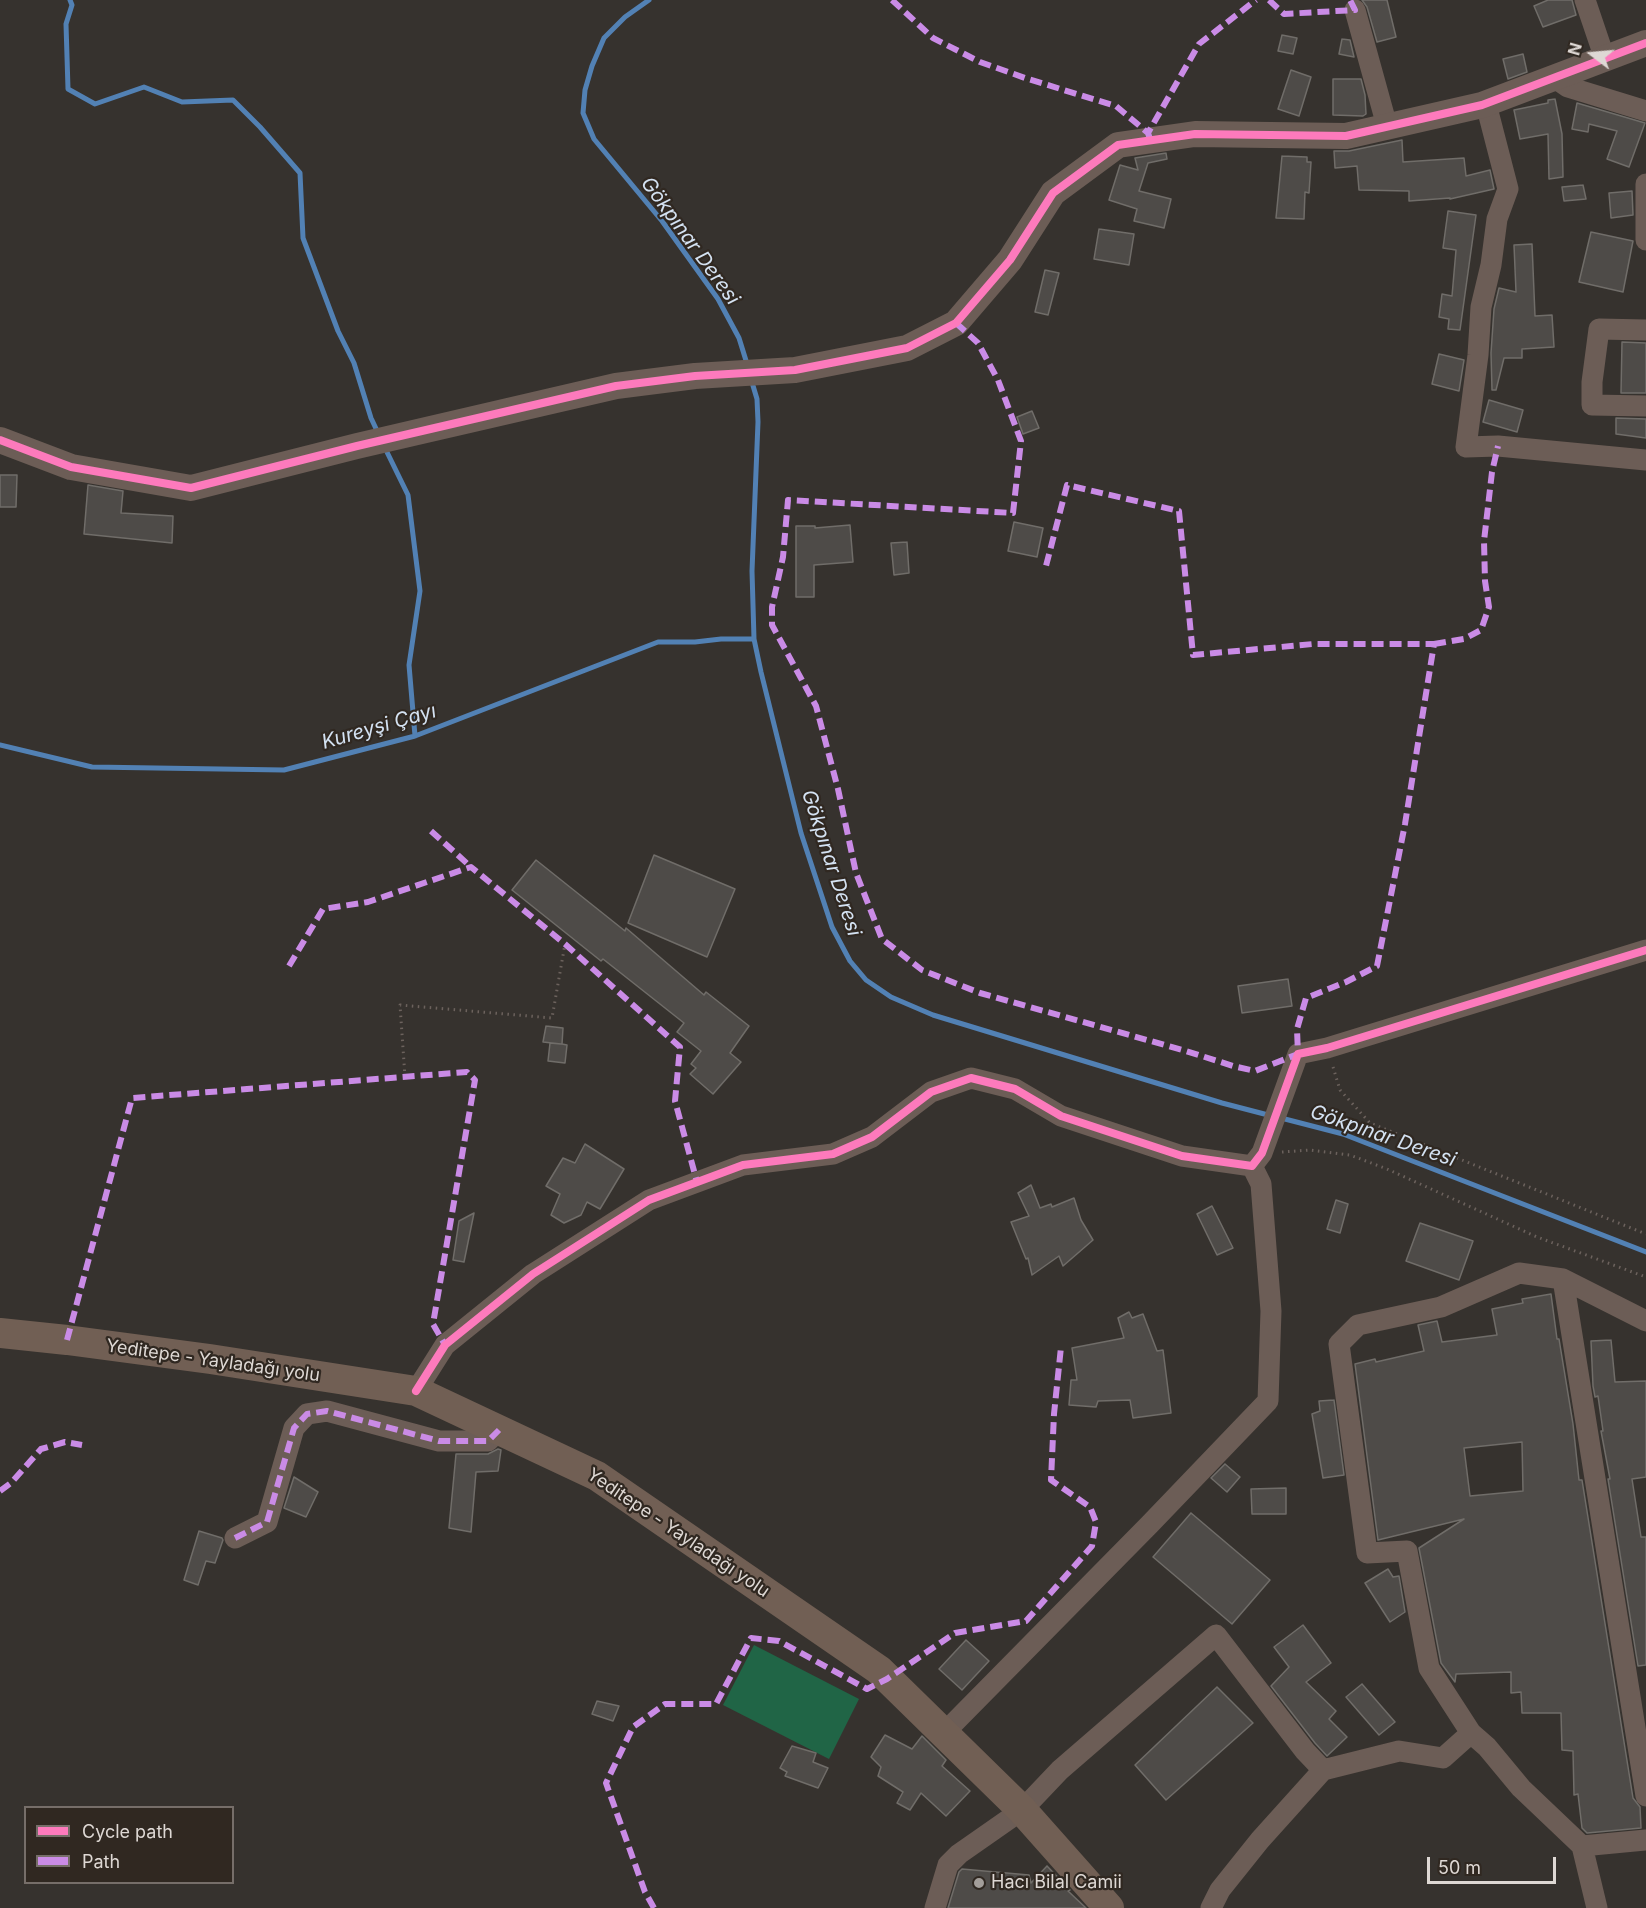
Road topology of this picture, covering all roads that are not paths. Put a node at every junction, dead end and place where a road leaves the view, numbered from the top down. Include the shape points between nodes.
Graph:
1 (1585, 0) edge
2 (1355, 10) dead end
3 (1646, 44) edge
4 (1605, 59) junction
5 (1555, 78) junction
6 (1486, 104) junction
7 (1646, 111) edge
8 (1387, 126) junction
9 (1646, 184) edge
10 (1646, 240) edge
11 (1646, 330) edge
12 (1646, 406) edge
13 (0, 440) edge
14 (1646, 460) edge
15 (1646, 950) edge
16 (1257, 1160) junction
17 (1563, 1279) junction
18 (1646, 1321) edge
19 (0, 1334) edge
20 (416, 1391) junction
21 (500, 1431) junction
22 (235, 1538) dead end
23 (1471, 1733) junction
24 (944, 1734) junction
25 (1323, 1770) junction
26 (1646, 1796) edge
27 (1022, 1810) junction
28 (1646, 1840) edge
29 (1582, 1846) junction
30 (935, 1908) edge
31 (1109, 1908) edge
32 (1210, 1908) edge
33 (1598, 1908) edge

1 - 4 street
2 - 8 street
3 - 4 street
4 - 5 street
5 - 6 street
5 - 7 street via 1568,87
6 - 8 street
6 - 14 street via 1508,189 1497,219 1481,307 1466,447 1498,446
8 - 13 street via 1346,136 1195,134 1118,145 1053,193 1010,260 956,323 907,348 795,370 616,386 191,488 71,467
9 - 10 street
11 - 12 street via 1599,329 1592,394 1592,405
15 - 16 street via 1298,1054
16 - 20 street via 1182,1156 1061,1116 1015,1089 971,1078 931,1092 872,1137 833,1154 743,1165 649,1200 533,1274 445,1346
16 - 24 street via 1271,1311 1268,1401
17 - 18 street
17 - 23 street via 1518,1273 1441,1307 1358,1325 1339,1344 1367,1553 1407,1551 1429,1668
17 - 26 street
19 - 20 main road, Yeditepe - Yayladağı yolu via 210,1359
20 - 21 main road, Yeditepe - Yayladağı yolu
21 - 22 street via 488,1441 439,1441 327,1411 307,1414 294,1428 267,1522
21 - 24 main road, Yeditepe - Yayladağı yolu via 597,1476 879,1670
23 - 25 street via 1443,1758 1399,1751
23 - 29 street
24 - 27 main road, Yeditepe - Yayladağı yolu
25 - 27 street via 1215,1635 1060,1770
25 - 32 street via 1260,1840
27 - 30 street via 948,1865
27 - 31 main road, Yeditepe - Yayladağı yolu
28 - 29 street
29 - 33 street

